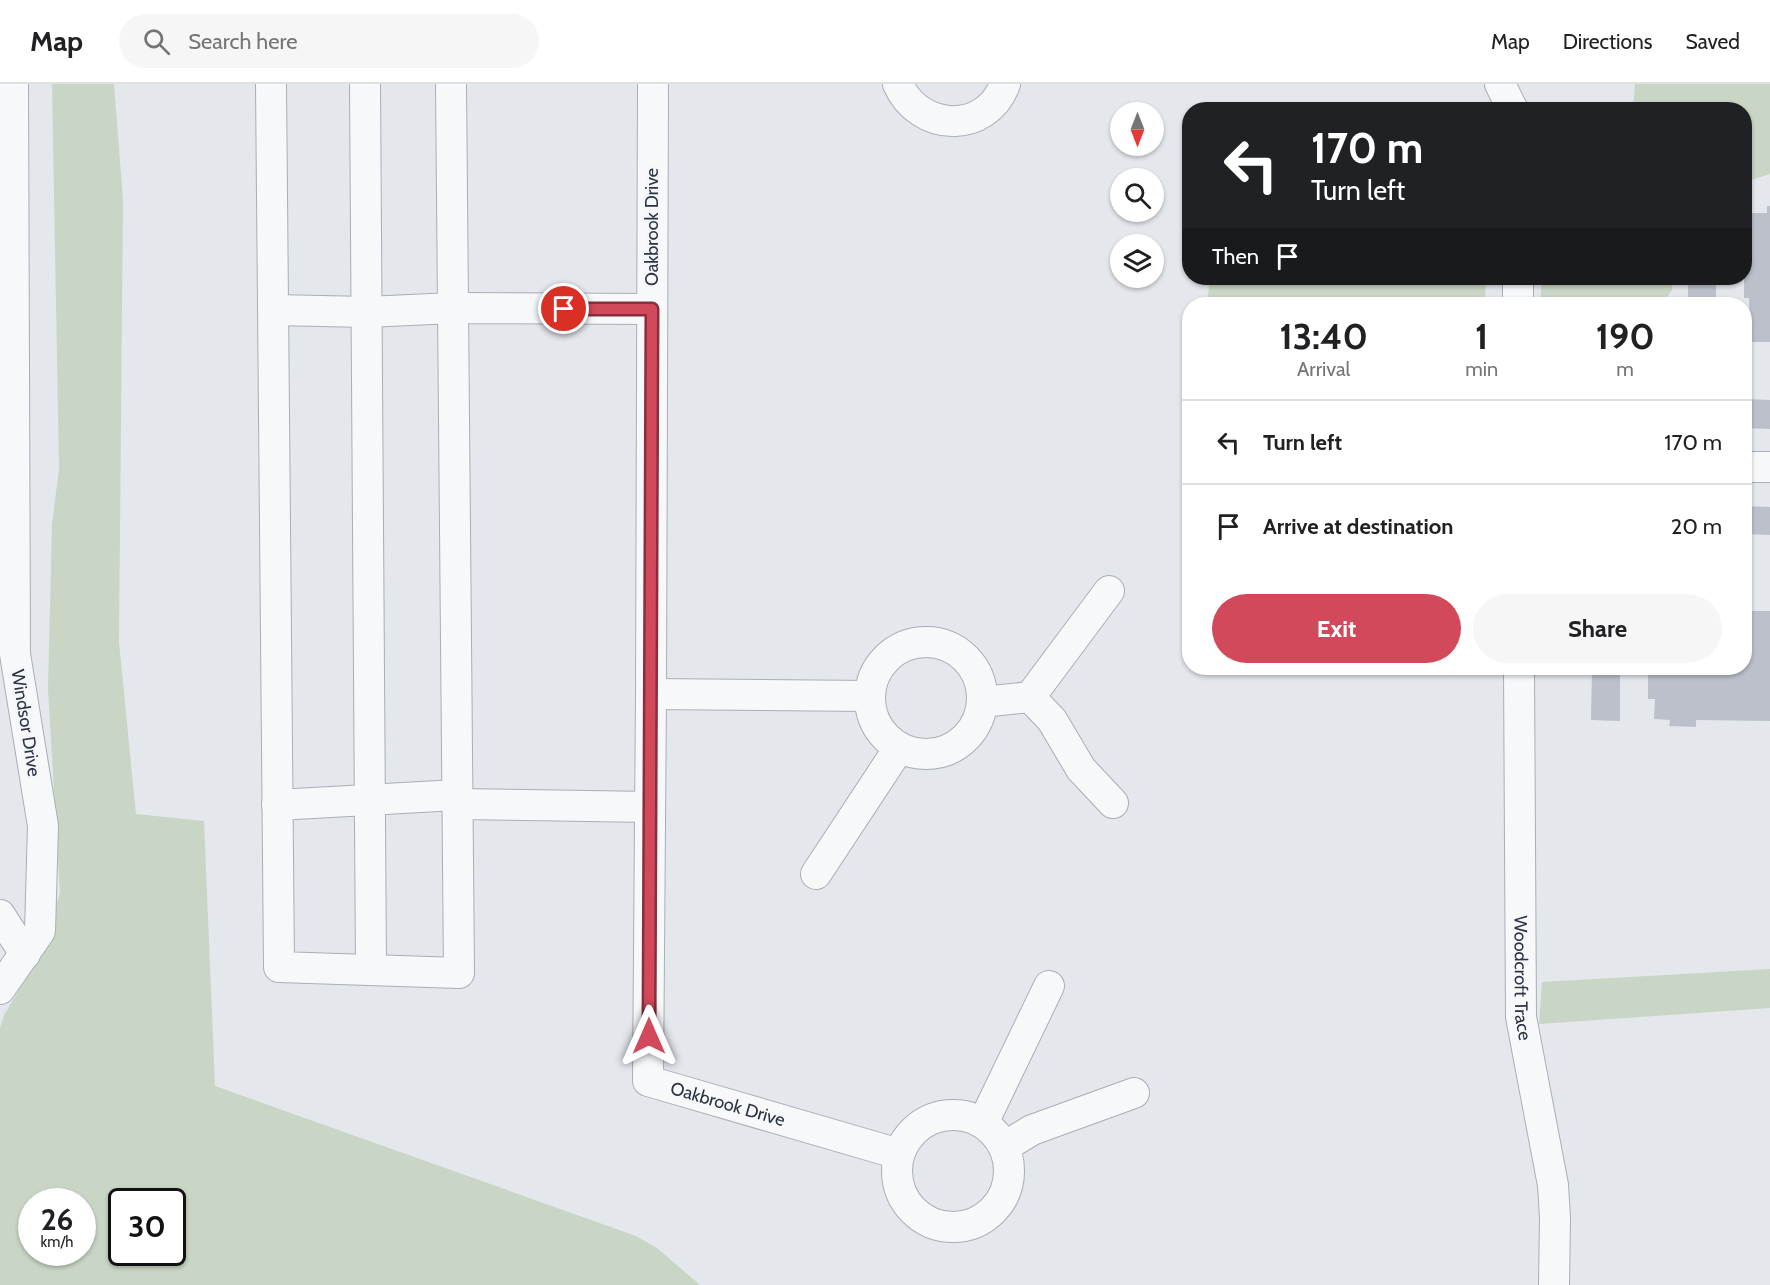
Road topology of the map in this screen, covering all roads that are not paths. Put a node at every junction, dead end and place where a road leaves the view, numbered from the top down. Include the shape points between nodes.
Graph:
1 (12, 84) edge
2 (271, 84) edge
3 (365, 84) edge
4 (451, 84) edge
5 (653, 84) edge
6 (898, 84) edge
7 (1005, 84) edge
8 (1500, 84) edge
9 (1509, 102) edge
10 (453, 308) junction
11 (652, 309) junction
12 (274, 310) junction
13 (367, 312) junction
14 (1752, 467) edge
15 (1770, 467) edge
16 (1109, 591) dead end
17 (1519, 675) edge
18 (651, 694) junction
19 (869, 696) junction
20 (1030, 697) junction
21 (982, 702) junction
22 (899, 748) junction
23 (370, 799) junction
24 (457, 800) junction
25 (1113, 803) dead end
26 (277, 805) junction
27 (650, 807) junction
28 (816, 874) dead end
29 (0, 915) edge
30 (25, 954) junction
31 (372, 969) junction
32 (1049, 986) dead end
33 (0, 989) edge
34 (1134, 1093) dead end
35 (983, 1123) junction
36 (1004, 1147) junction
37 (899, 1154) junction
38 (1554, 1285) edge

1 - 30 street, Windsor Drive via 15,654 43,826 40,931
2 - 12 street
3 - 13 street
4 - 10 street
5 - 11 street, Oakbrook Drive
6 - 7 street via 908,102 922,114 957,122 990,107
8 - 9 street
10 - 11 street
10 - 13 street
10 - 24 street
11 - 18 street, Oakbrook Drive
12 - 13 street
12 - 26 street
13 - 23 street
14 - 15 street
16 - 20 street
17 - 38 street, Woodcroft Trace via 1521,1017 1553,1185
18 - 19 street
18 - 27 street, Oakbrook Drive
19 - 21 street via 881,663 895,651 928,642 946,645 962,654 981,684
19 - 22 street via 877,726
20 - 21 street
20 - 25 street via 1052,720 1081,768
21 - 22 street via 978,720 968,736 953,747 936,753
22 - 28 street
23 - 24 street
23 - 26 street
23 - 31 street
24 - 27 street
24 - 31 street via 459,973
26 - 31 street via 279,967
27 - 37 street, Oakbrook Drive via 648,1081
29 - 30 street
30 - 33 street, Windsor Drive
32 - 35 street
34 - 36 street via 1032,1130
35 - 36 street
35 - 37 street via 951,1115 934,1119 919,1126
36 - 37 street via 1009,1183 1002,1200 975,1223 957,1227 939,1226 909,1206 900,1190

